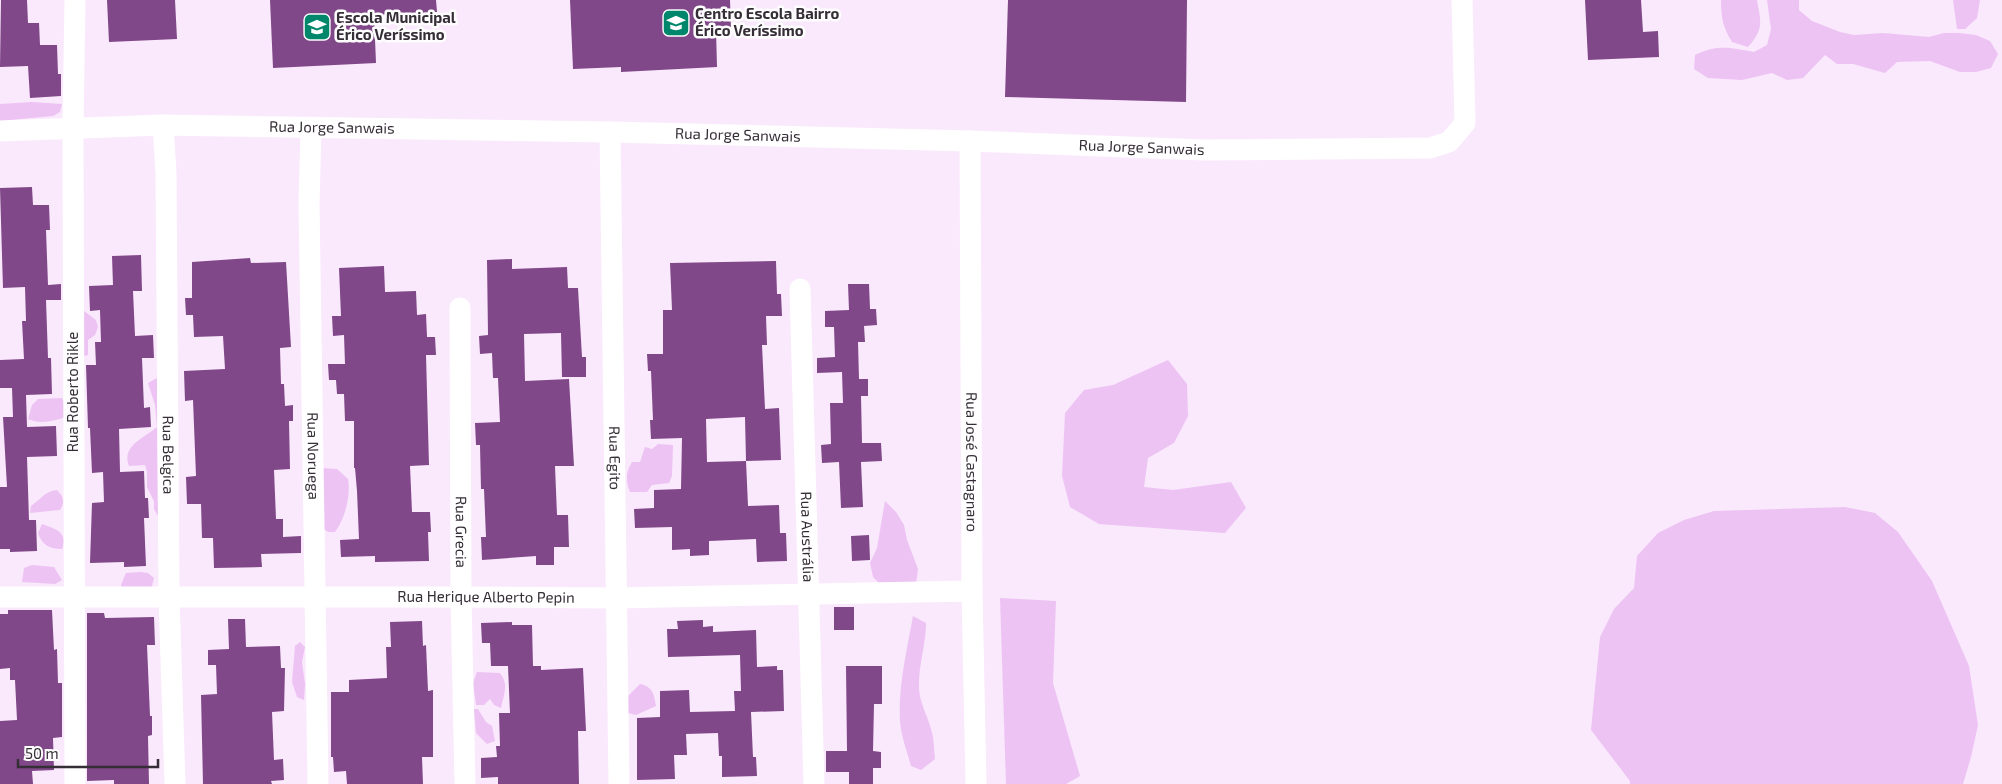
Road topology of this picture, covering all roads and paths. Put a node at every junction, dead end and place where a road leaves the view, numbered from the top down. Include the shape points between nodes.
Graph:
1 (76, 0) edge
2 (1462, 0) edge
3 (163, 125) junction
4 (73, 128) junction
5 (311, 128) junction
6 (0, 132) edge
7 (610, 132) junction
8 (970, 141) junction
9 (800, 289) dead end
10 (460, 308) dead end
11 (972, 592) junction
12 (810, 594) junction
13 (169, 596) junction
14 (73, 597) junction
15 (314, 597) junction
16 (461, 597) junction
17 (0, 598) edge
18 (615, 598) junction
19 (75, 784) edge
20 (175, 784) edge
21 (318, 784) edge
22 (465, 784) edge
23 (619, 784) edge
24 (814, 784) edge
25 (976, 784) edge

1 - 4 street, Rua Roberto Rikle
2 - 8 street, Rua Jorge Sanwais via 1466,123 1449,142 1430,148 1204,150
3 - 4 street, Rua Jorge Sanwais
3 - 5 street, Rua Jorge Sanwais
3 - 13 street, Rua Belgica
4 - 6 street, Rua Jorge Sanwais
4 - 14 street, Rua Roberto Rikle
5 - 7 street, Rua Jorge Sanwais
5 - 15 street, Rua Noruega
7 - 8 street, Rua Jorge Sanwais
7 - 18 street, Rua Egito
8 - 11 street, Rua José Castagnaro
9 - 12 street, Rua Austrália
10 - 16 street, Rua Grecia
11 - 12 street, Rua Herique Alberto Pepin
11 - 25 street, Rua José Castagnaro
12 - 18 street, Rua Herique Alberto Pepin
12 - 24 street, Rua Austrália
13 - 14 street, Rua Herique Alberto Pepin
13 - 15 street, Rua Herique Alberto Pepin
13 - 20 street, Rua Belgica
14 - 17 street, Rua Herique Alberto Pepin
14 - 19 street, Rua Roberto Rikle
15 - 16 street, Rua Herique Alberto Pepin
15 - 21 street, Rua Noruega
16 - 18 street, Rua Herique Alberto Pepin
16 - 22 street, Rua Grecia
18 - 23 street, Rua Egito

